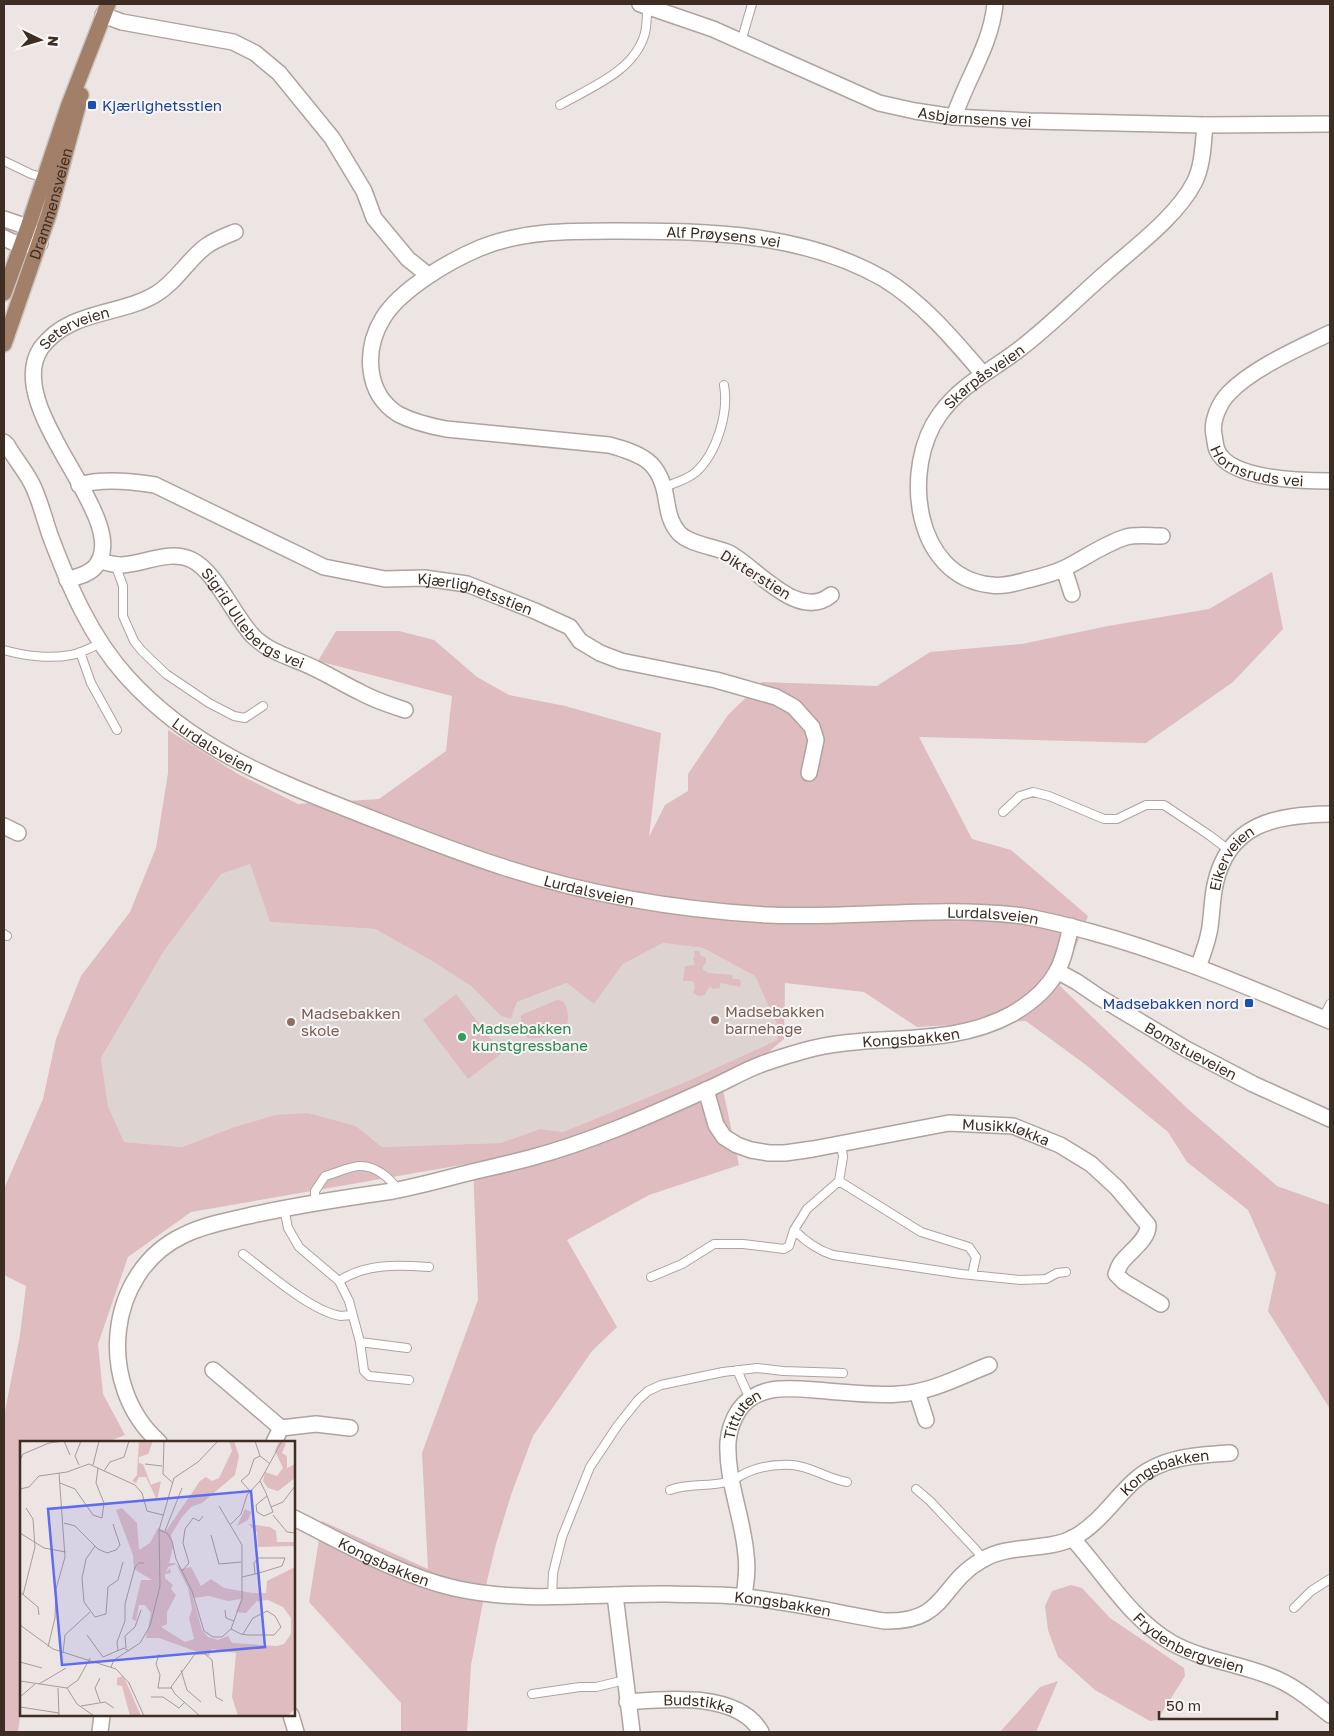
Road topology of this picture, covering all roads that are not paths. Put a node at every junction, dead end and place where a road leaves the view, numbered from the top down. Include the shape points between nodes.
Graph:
1 (752, 4) edge
2 (995, 4) edge
3 (644, 5) edge
4 (106, 9) edge
5 (741, 42) junction
6 (560, 105) dead end
7 (954, 117) junction
8 (1330, 124) edge
9 (1205, 125) junction
10 (4, 161) edge
11 (52, 181) junction
12 (4, 219) edge
13 (28, 227) junction
14 (236, 232) dead end
15 (4, 238) edge
16 (40, 243) junction
17 (21, 246) junction
18 (428, 275) junction
19 (4, 293) edge
20 (1330, 333) edge
21 (4, 344) edge
22 (983, 374) junction
23 (724, 385) dead end
24 (4, 442) edge
25 (10, 458) edge
26 (1330, 481) edge
27 (79, 485) junction
28 (664, 487) junction
29 (681, 535) joint
30 (1162, 536) dead end
31 (99, 561) junction
32 (115, 564) junction
33 (1064, 569) junction
34 (68, 580) junction
35 (1072, 594) dead end
36 (831, 595) dead end
37 (101, 643) junction
38 (4, 650) edge
39 (80, 652) junction
40 (263, 706) dead end
41 (406, 710) dead end
42 (117, 730) dead end
43 (809, 773) dead end
44 (1003, 812) dead end
45 (1330, 814) edge
46 (4, 826) edge
47 (18, 833) dead end
48 (1230, 851) junction
49 (1071, 926) junction
50 (1198, 967) junction
51 (1058, 971) junction
52 (1330, 1004) edge
53 (1326, 1020) edge
54 (706, 1090) junction
55 (1330, 1119) edge
56 (841, 1143) junction
57 (839, 1181) junction
58 (398, 1190) junction
59 (315, 1203) junction
60 (284, 1208) junction
61 (794, 1230) junction
62 (243, 1254) dead end
63 (429, 1267) dead end
64 (1066, 1272) dead end
65 (972, 1275) junction
66 (651, 1277) dead end
67 (339, 1281) junction
68 (1161, 1304) dead end
69 (352, 1315) junction
70 (360, 1342) junction
71 (407, 1348) dead end
72 (989, 1365) dead end
73 (213, 1370) dead end
74 (737, 1370) junction
75 (843, 1373) dead end
76 (410, 1380) dead end
77 (917, 1392) junction
78 (750, 1399) junction
79 (926, 1420) dead end
80 (281, 1428) junction
81 (350, 1428) dead end
82 (158, 1441) edge
83 (274, 1441) edge
84 (1230, 1453) dead end
85 (732, 1480) junction
86 (847, 1482) dead end
87 (916, 1489) dead end
88 (670, 1490) dead end
89 (295, 1518) edge
90 (1072, 1538) junction
91 (982, 1559) junction
92 (1330, 1579) edge
93 (615, 1595) junction
94 (552, 1596) junction
95 (744, 1596) junction
96 (1294, 1608) dead end
97 (625, 1680) junction
98 (532, 1694) dead end
99 (627, 1702) junction
100 (102, 1716) edge
101 (291, 1716) edge
102 (1330, 1716) edge
103 (100, 1732) edge
104 (296, 1732) edge
105 (632, 1732) edge
106 (761, 1732) edge

1 - 5 lane
2 - 7 street via 990,36
3 - 5 street, Asbjørnsens vei via 713,28
3 - 6 lane via 646,33 630,61
4 - 11 main road, Drammensveien via 68,107
4 - 18 street via 130,24 233,42 254,53 279,73 332,138 364,191 374,218 408,259
5 - 7 street, Asbjørnsens vei via 879,103
7 - 9 street, Asbjørnsens vei
8 - 9 street, Asbjørnsens vei
9 - 22 street, Skarpåsveien via 1199,171 1173,212 1037,336
10 - 11 lane
11 - 13 main road, Drammensveien
11 - 16 main road, Drammensveien
12 - 13 street
13 - 16 street
13 - 17 main road, Drammensveien
14 - 27 street, Seterveien via 206,246 156,294 74,322 50,338 36,354 32,376 37,402 52,439
15 - 17 street
16 - 17 street
16 - 21 main road, Drammensveien
17 - 19 main road, Drammensveien
18 - 22 street, Alf Prøysens vei via 467,254 500,242 521,236 568,231 670,231 768,239 799,245 863,268 885,280 911,298
18 - 28 street, Alf Prøysens vei via 384,317 374,336 369,356 371,372 375,388 385,402 399,414 419,423 446,429 609,445 629,451 649,462
20 - 26 street, Hornsruds vei via 1252,374 1228,394 1218,409 1212,429 1217,451 1236,468 1286,480
22 - 33 street, Skarpåsveien via 954,396 926,439 919,469 919,503 923,523 934,548 949,566 976,582 993,586 1014,584
23 - 28 lane via 723,420 708,456 695,473
24 - 25 street, Lurdalsveien
25 - 34 street, Lurdalsveien via 24,470 33,487
27 - 31 street, Seterveien via 100,534 102,548
27 - 43 street, Kjærlighetsstien via 96,482 155,485 324,567 385,579 424,578 467,584 570,627 580,641 621,661 716,680 776,697 794,707 812,727 816,740
28 - 29 street, Alf Prøysens vei via 667,510
29 - 36 street, Dikterstien via 728,553 791,597 810,603 824,601
30 - 33 street, Skarpåsveien via 1127,537
31 - 32 street, Sigrid Ullebergs vei
31 - 34 street via 91,571
32 - 40 lane via 122,586 123,616 134,641 150,660 188,690 234,716 245,718
32 - 41 street, Sigrid Ullebergs vei via 169,555 195,561 209,575 246,628 266,647 327,674 360,693
33 - 35 street
34 - 37 street, Lurdalsveien
37 - 39 lane
37 - 49 street, Lurdalsveien via 148,699 184,729 222,754 333,804 504,868 598,893 691,908 819,916 986,913
38 - 39 lane via 50,656
39 - 42 lane via 91,683
44 - 48 lane via 1020,796 1033,792 1104,819 1117,819 1146,805 1160,804
45 - 48 street, Eikerveien via 1287,817 1259,824 1244,834
46 - 47 street
48 - 50 street, Eikerveien via 1223,860 1215,885 1208,936
49 - 50 street, Lurdalsveien
49 - 51 street, Kongsbakken
50 - 53 street, Lurdalsveien
51 - 54 street, Kongsbakken via 1026,1006 978,1028 945,1036 811,1049 763,1063
51 - 55 street, Bomstueveien via 1186,1049
52 - 53 lane
54 - 56 street, Musikkløkka via 716,1125 724,1136 738,1145 751,1150 785,1153
54 - 58 street, Kongsbakken via 594,1138 533,1157
56 - 57 lane via 843,1157
56 - 68 street, Musikkløkka via 949,1123 1012,1126 1060,1145 1091,1164 1148,1224 1148,1230 1116,1274
57 - 61 lane via 807,1209
57 - 65 lane via 921,1232 969,1247 976,1257
58 - 59 street
58 - 59 lane via 376,1169 360,1166 325,1176 315,1191
59 - 60 street
60 - 67 lane via 288,1228 299,1247
60 - 82 street via 183,1235 164,1247 136,1278 125,1299 118,1326 116,1354 128,1399 149,1434
61 - 65 lane via 803,1240 832,1255
61 - 66 lane via 789,1246 784,1249 714,1244 682,1264
62 - 69 lane via 304,1300 330,1313
63 - 67 lane via 392,1265 350,1274
64 - 65 lane via 1046,1279 1020,1280
67 - 69 lane
69 - 70 lane
70 - 71 lane
70 - 76 lane via 364,1372 369,1376
72 - 77 street, Tittuten
73 - 80 street
74 - 75 lane via 757,1368
74 - 78 lane
74 - 94 lane via 662,1385 638,1400 590,1467 562,1537 553,1572
77 - 78 street, Tittuten via 880,1395 792,1388 764,1391
77 - 79 street
78 - 85 street, Tittuten via 735,1416 730,1431 728,1452
80 - 81 street via 316,1424
80 - 83 street
84 - 90 street, Kongsbakken via 1175,1459 1144,1473 1089,1528
85 - 86 lane via 763,1466 778,1465 807,1468
85 - 88 lane
85 - 95 street, Tittuten via 746,1553
87 - 91 lane
89 - 94 street, Kongsbakken via 423,1578 479,1592
90 - 91 street, Kongsbakken via 1060,1543 1009,1550
90 - 102 street, Frydenbergveien via 1132,1610 1172,1642 1207,1658 1277,1679 1303,1693
91 - 95 street, Kongsbakken via 970,1567 932,1609 900,1621 884,1621
92 - 96 lane via 1311,1590
93 - 94 street, Kongsbakken
93 - 95 street, Kongsbakken
93 - 97 street
97 - 98 lane
97 - 99 street
99 - 105 street
99 - 106 street, Budstikka via 685,1699 725,1706 746,1716
100 - 103 street
101 - 104 street

